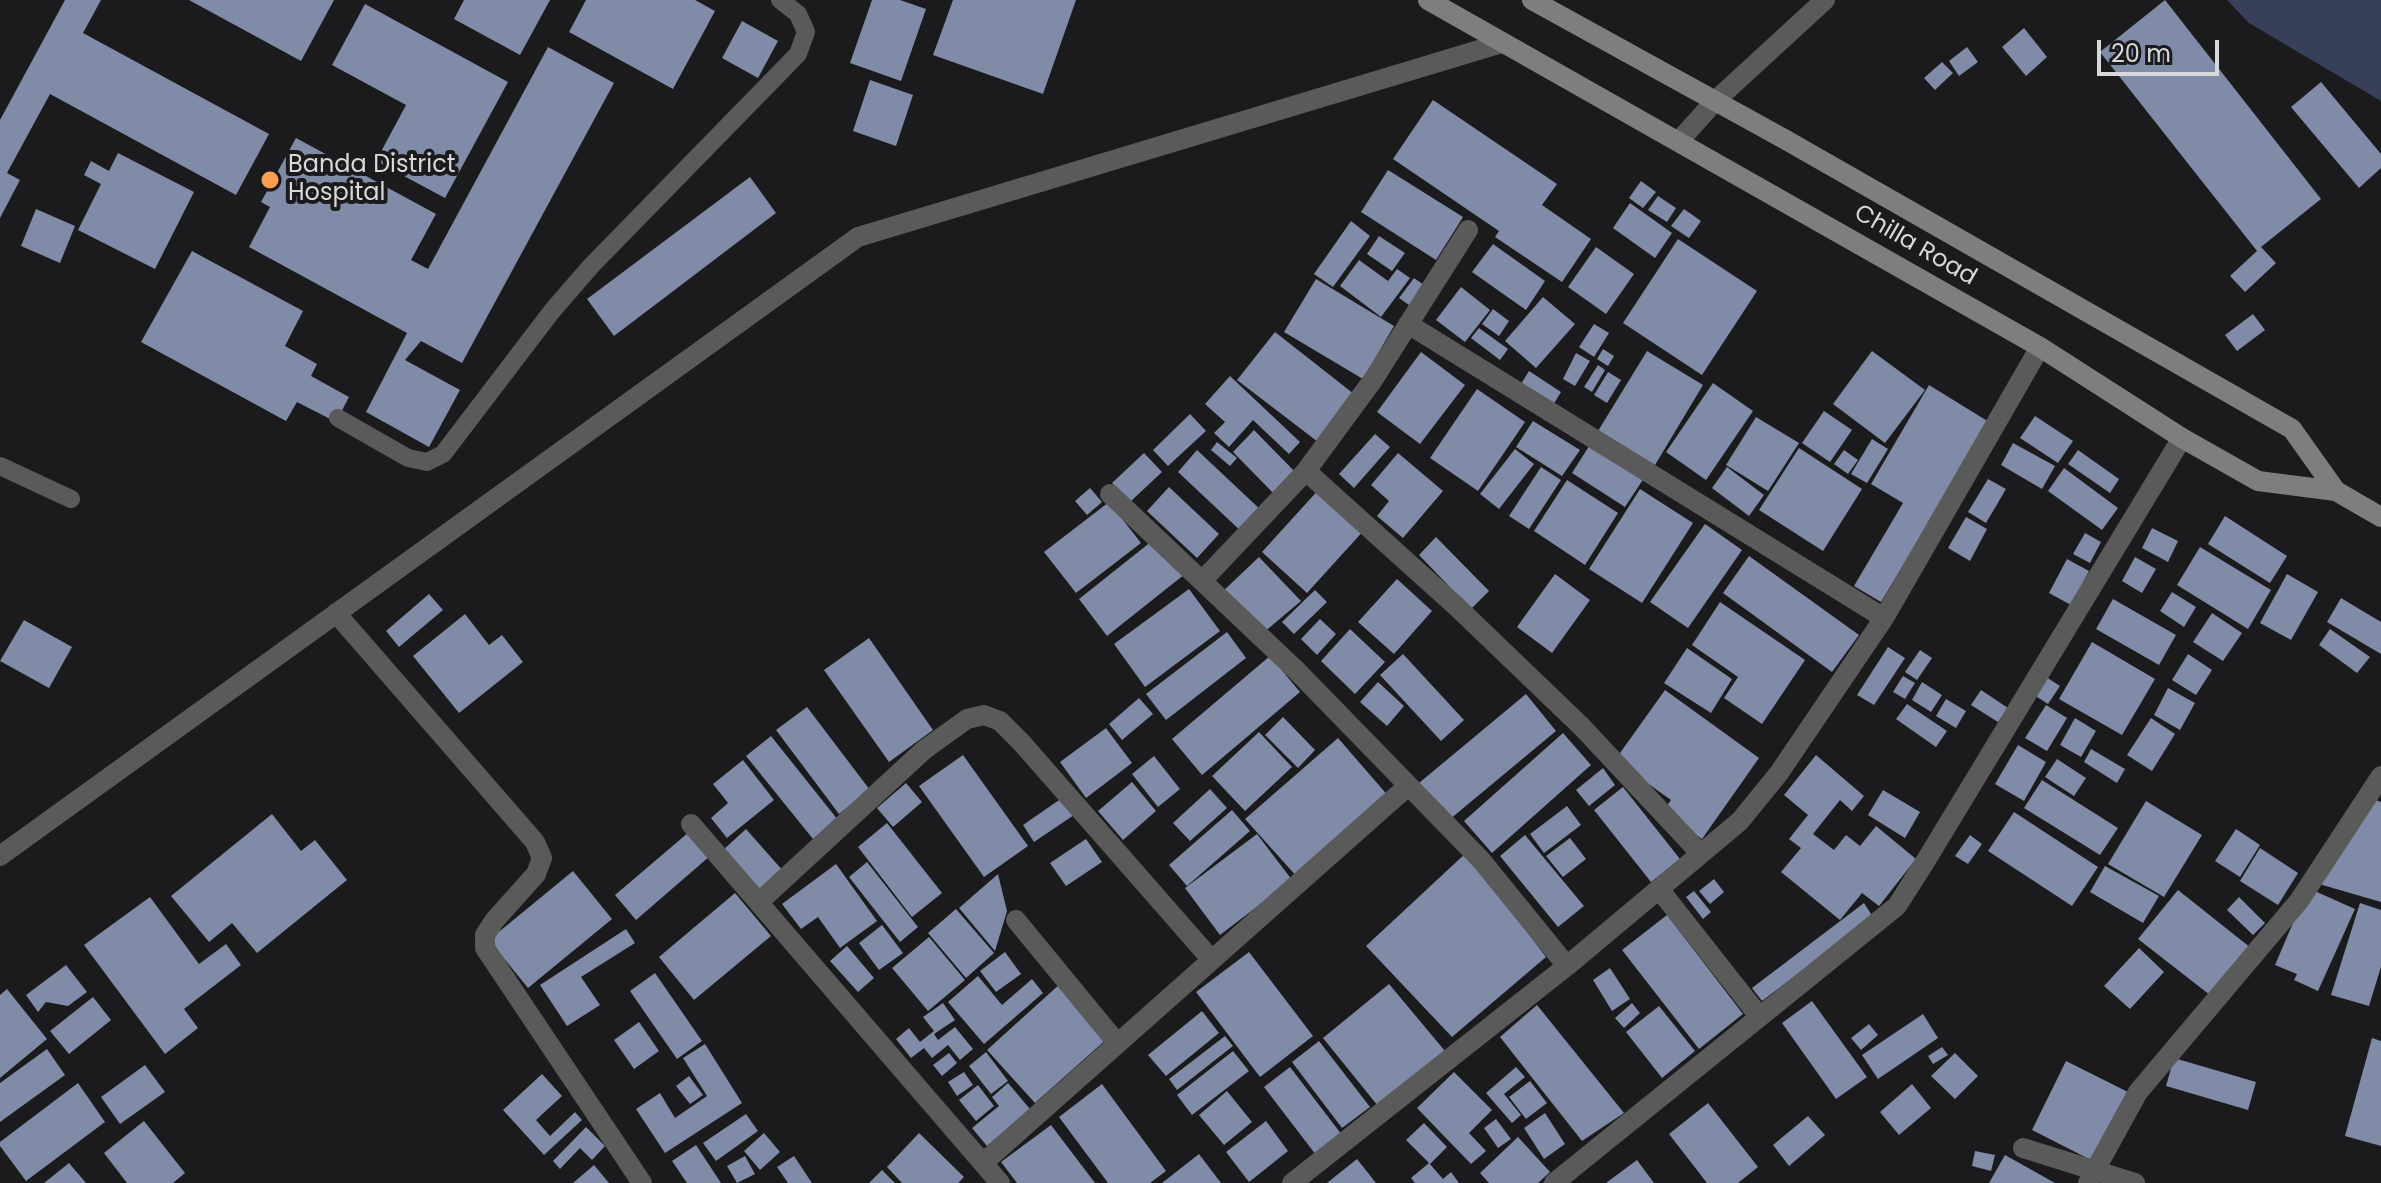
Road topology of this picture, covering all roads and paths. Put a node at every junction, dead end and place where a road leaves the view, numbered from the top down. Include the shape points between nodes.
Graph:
1 (780, 0) edge
2 (1428, 0) edge
3 (1532, 0) edge
4 (1825, 0) edge
5 (1502, 43) junction
6 (1715, 101) junction
7 (1679, 141) junction
8 (1468, 230) dead end
9 (1408, 324) junction
10 (2040, 347) junction
11 (338, 418) dead end
12 (2182, 438) junction
13 (0, 466) edge
14 (1306, 471) junction
15 (2336, 491) junction
16 (1110, 494) dead end
17 (71, 499) dead end
18 (2381, 517) edge
19 (1202, 581) junction
20 (336, 613) junction
21 (1884, 618) junction
22 (2381, 776) edge
23 (1408, 786) junction
24 (691, 824) dead end
25 (1701, 854) junction
26 (0, 856) edge
27 (1659, 889) junction
28 (759, 902) junction
29 (1016, 920) dead end
30 (1210, 958) junction
31 (1567, 966) junction
32 (1759, 1016) junction
33 (1117, 1043) junction
34 (2023, 1148) dead end
35 (983, 1163) junction
36 (2092, 1178) edge
37 (642, 1183) edge
38 (1000, 1183) edge
39 (1292, 1183) edge
40 (1554, 1183) edge
41 (2135, 1183) edge

1 - 11 lane via 798,14 806,32 798,54 591,266 443,454 427,462 408,458
2 - 5 main road, Chilla Road
3 - 6 main road
4 - 6 street
5 - 7 main road, Chilla Road
5 - 20 street via 858,237
6 - 7 street
6 - 15 main road via 2292,429
7 - 10 main road, Chilla Road
8 - 9 street
9 - 14 street
9 - 21 street
10 - 12 main road, Chilla Road
10 - 21 street
12 - 15 main road, Chilla Road via 2258,481
12 - 32 street via 1897,906
13 - 17 lane
14 - 19 street
14 - 25 street via 1559,705
15 - 18 main road, Chilla Road
16 - 19 street
19 - 23 street
20 - 26 street
20 - 37 street via 535,842 542,858 536,874 494,921 485,935 485,948
21 - 25 street via 1779,773 1740,821
22 - 36 street via 2299,901 2138,1092
23 - 30 street
23 - 31 street via 1481,860
24 - 28 street
25 - 27 street
27 - 31 street
27 - 32 street
28 - 30 street via 924,750 967,719 984,715 1000,721 1021,742
28 - 35 street
29 - 33 street
30 - 33 street
31 - 39 street
32 - 40 street
33 - 35 street
34 - 36 street
35 - 38 street
36 - 41 street

